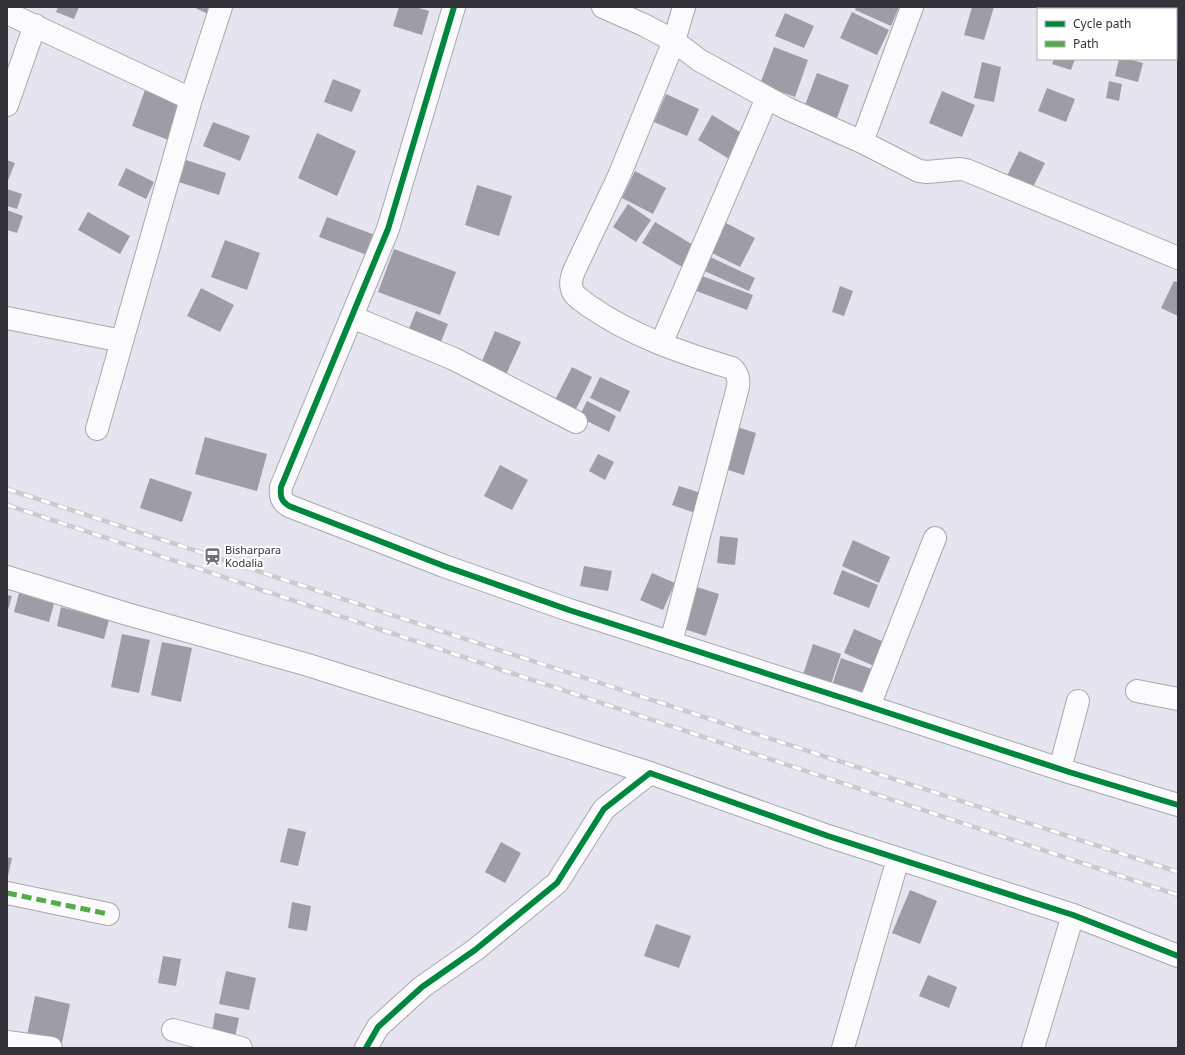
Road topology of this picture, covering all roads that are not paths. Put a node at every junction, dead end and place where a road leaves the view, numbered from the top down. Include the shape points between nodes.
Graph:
1 (221, 7) edge
2 (454, 7) edge
3 (603, 7) edge
4 (684, 7) edge
5 (912, 7) edge
6 (7, 13) edge
7 (34, 25) junction
8 (674, 41) junction
9 (767, 98) junction
10 (191, 99) junction
11 (7, 105) edge
12 (862, 142) junction
13 (1178, 258) edge
14 (352, 317) junction
15 (7, 318) edge
16 (122, 341) junction
17 (661, 344) junction
18 (576, 422) dead end
19 (97, 429) dead end
20 (935, 538) dead end
21 (7, 577) edge
22 (671, 642) junction
23 (1137, 691) dead end
24 (1178, 699) edge
25 (1078, 701) dead end
26 (869, 706) junction
27 (1060, 769) junction
28 (650, 773) junction
29 (1178, 806) edge
30 (898, 859) junction
31 (7, 893) edge
32 (108, 914) dead end
33 (1072, 915) junction
34 (1178, 956) edge
35 (173, 1030) dead end
36 (7, 1042) edge
37 (51, 1048) edge
38 (241, 1048) edge
39 (366, 1048) edge
40 (843, 1048) edge
41 (1033, 1048) edge

1 - 10 street
2 - 14 street via 388,229
3 - 8 street via 644,24
4 - 8 street
5 - 12 street
6 - 7 street
7 - 10 street
7 - 11 street
8 - 9 street via 699,60
8 - 17 street via 619,176 574,271 571,283 576,296 608,319
9 - 12 street
9 - 17 street
10 - 16 street
12 - 13 street via 919,171 960,168 966,170
14 - 18 street via 454,359
14 - 22 street via 281,487 280,496 283,502 444,566 569,610
15 - 16 street
16 - 19 street
17 - 22 street via 732,368 739,379
20 - 26 street
21 - 28 street via 316,668
22 - 26 street
23 - 24 street
25 - 27 street
26 - 27 street
27 - 29 street
28 - 30 street
28 - 39 street via 604,809 557,882 475,950 422,987 378,1027
30 - 33 street
30 - 40 street
31 - 32 street
33 - 34 street
33 - 41 street
35 - 38 street
36 - 37 street

